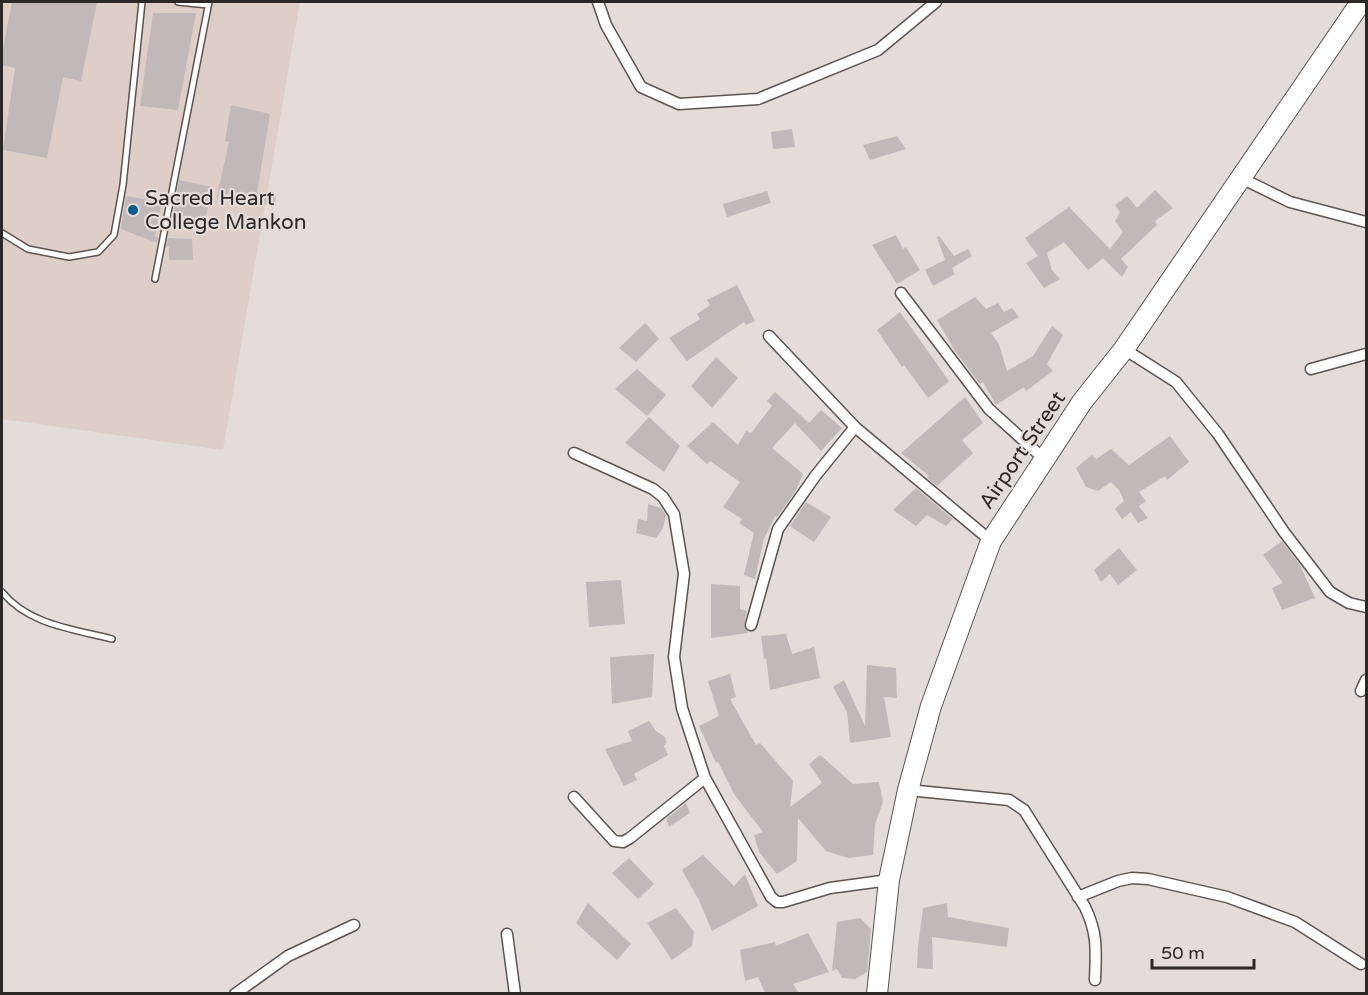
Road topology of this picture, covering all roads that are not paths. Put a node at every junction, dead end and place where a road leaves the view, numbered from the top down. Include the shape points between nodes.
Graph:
1 (142, 2) edge
2 (178, 2) edge
3 (598, 2) edge
4 (936, 2) edge
5 (1361, 2) edge
6 (209, 3) edge
7 (1241, 178) junction
8 (1366, 222) edge
9 (2, 233) edge
10 (155, 279) dead end
11 (901, 293) dead end
12 (770, 336) dead end
13 (1124, 349) junction
14 (1366, 354) edge
15 (1311, 369) dead end
16 (855, 427) junction
17 (574, 453) dead end
18 (1044, 459) junction
19 (991, 542) junction
20 (2, 592) edge
21 (1366, 607) edge
22 (751, 625) dead end
23 (112, 639) dead end
24 (1366, 680) edge
25 (1361, 691) dead end
26 (705, 778) junction
27 (908, 790) junction
28 (574, 797) dead end
29 (889, 880) junction
30 (1078, 897) junction
31 (354, 925) dead end
32 (507, 934) dead end
33 (1360, 964) dead end
34 (1095, 980) dead end
35 (235, 993) edge
36 (515, 993) edge
37 (877, 993) edge

1 - 9 lane via 114,235 98,252 69,257 28,249
2 - 6 lane
3 - 4 street via 606,25 641,87 679,104 758,99 878,50
5 - 7 highway, Airport Street
6 - 10 lane
7 - 8 street via 1290,202
7 - 13 highway, Airport Street
11 - 18 street via 989,410
12 - 16 street
13 - 18 highway, Airport Street
13 - 21 street via 1176,382 1218,434 1330,592
14 - 15 street
16 - 19 street
16 - 22 street via 778,530
17 - 26 street via 653,489 674,514 684,574 674,657 682,708
18 - 19 highway, Airport Street
19 - 27 highway, Airport Street via 931,706
20 - 23 lane via 11,603 44,622
24 - 25 street
26 - 28 street via 623,842 614,841
26 - 29 street via 777,902 830,888
27 - 29 highway, Airport Street
27 - 30 street via 1017,804
29 - 37 highway, Airport Street
30 - 33 street via 1132,878 1227,897 1295,922
30 - 34 street via 1095,932
31 - 35 street via 288,956
32 - 36 street

